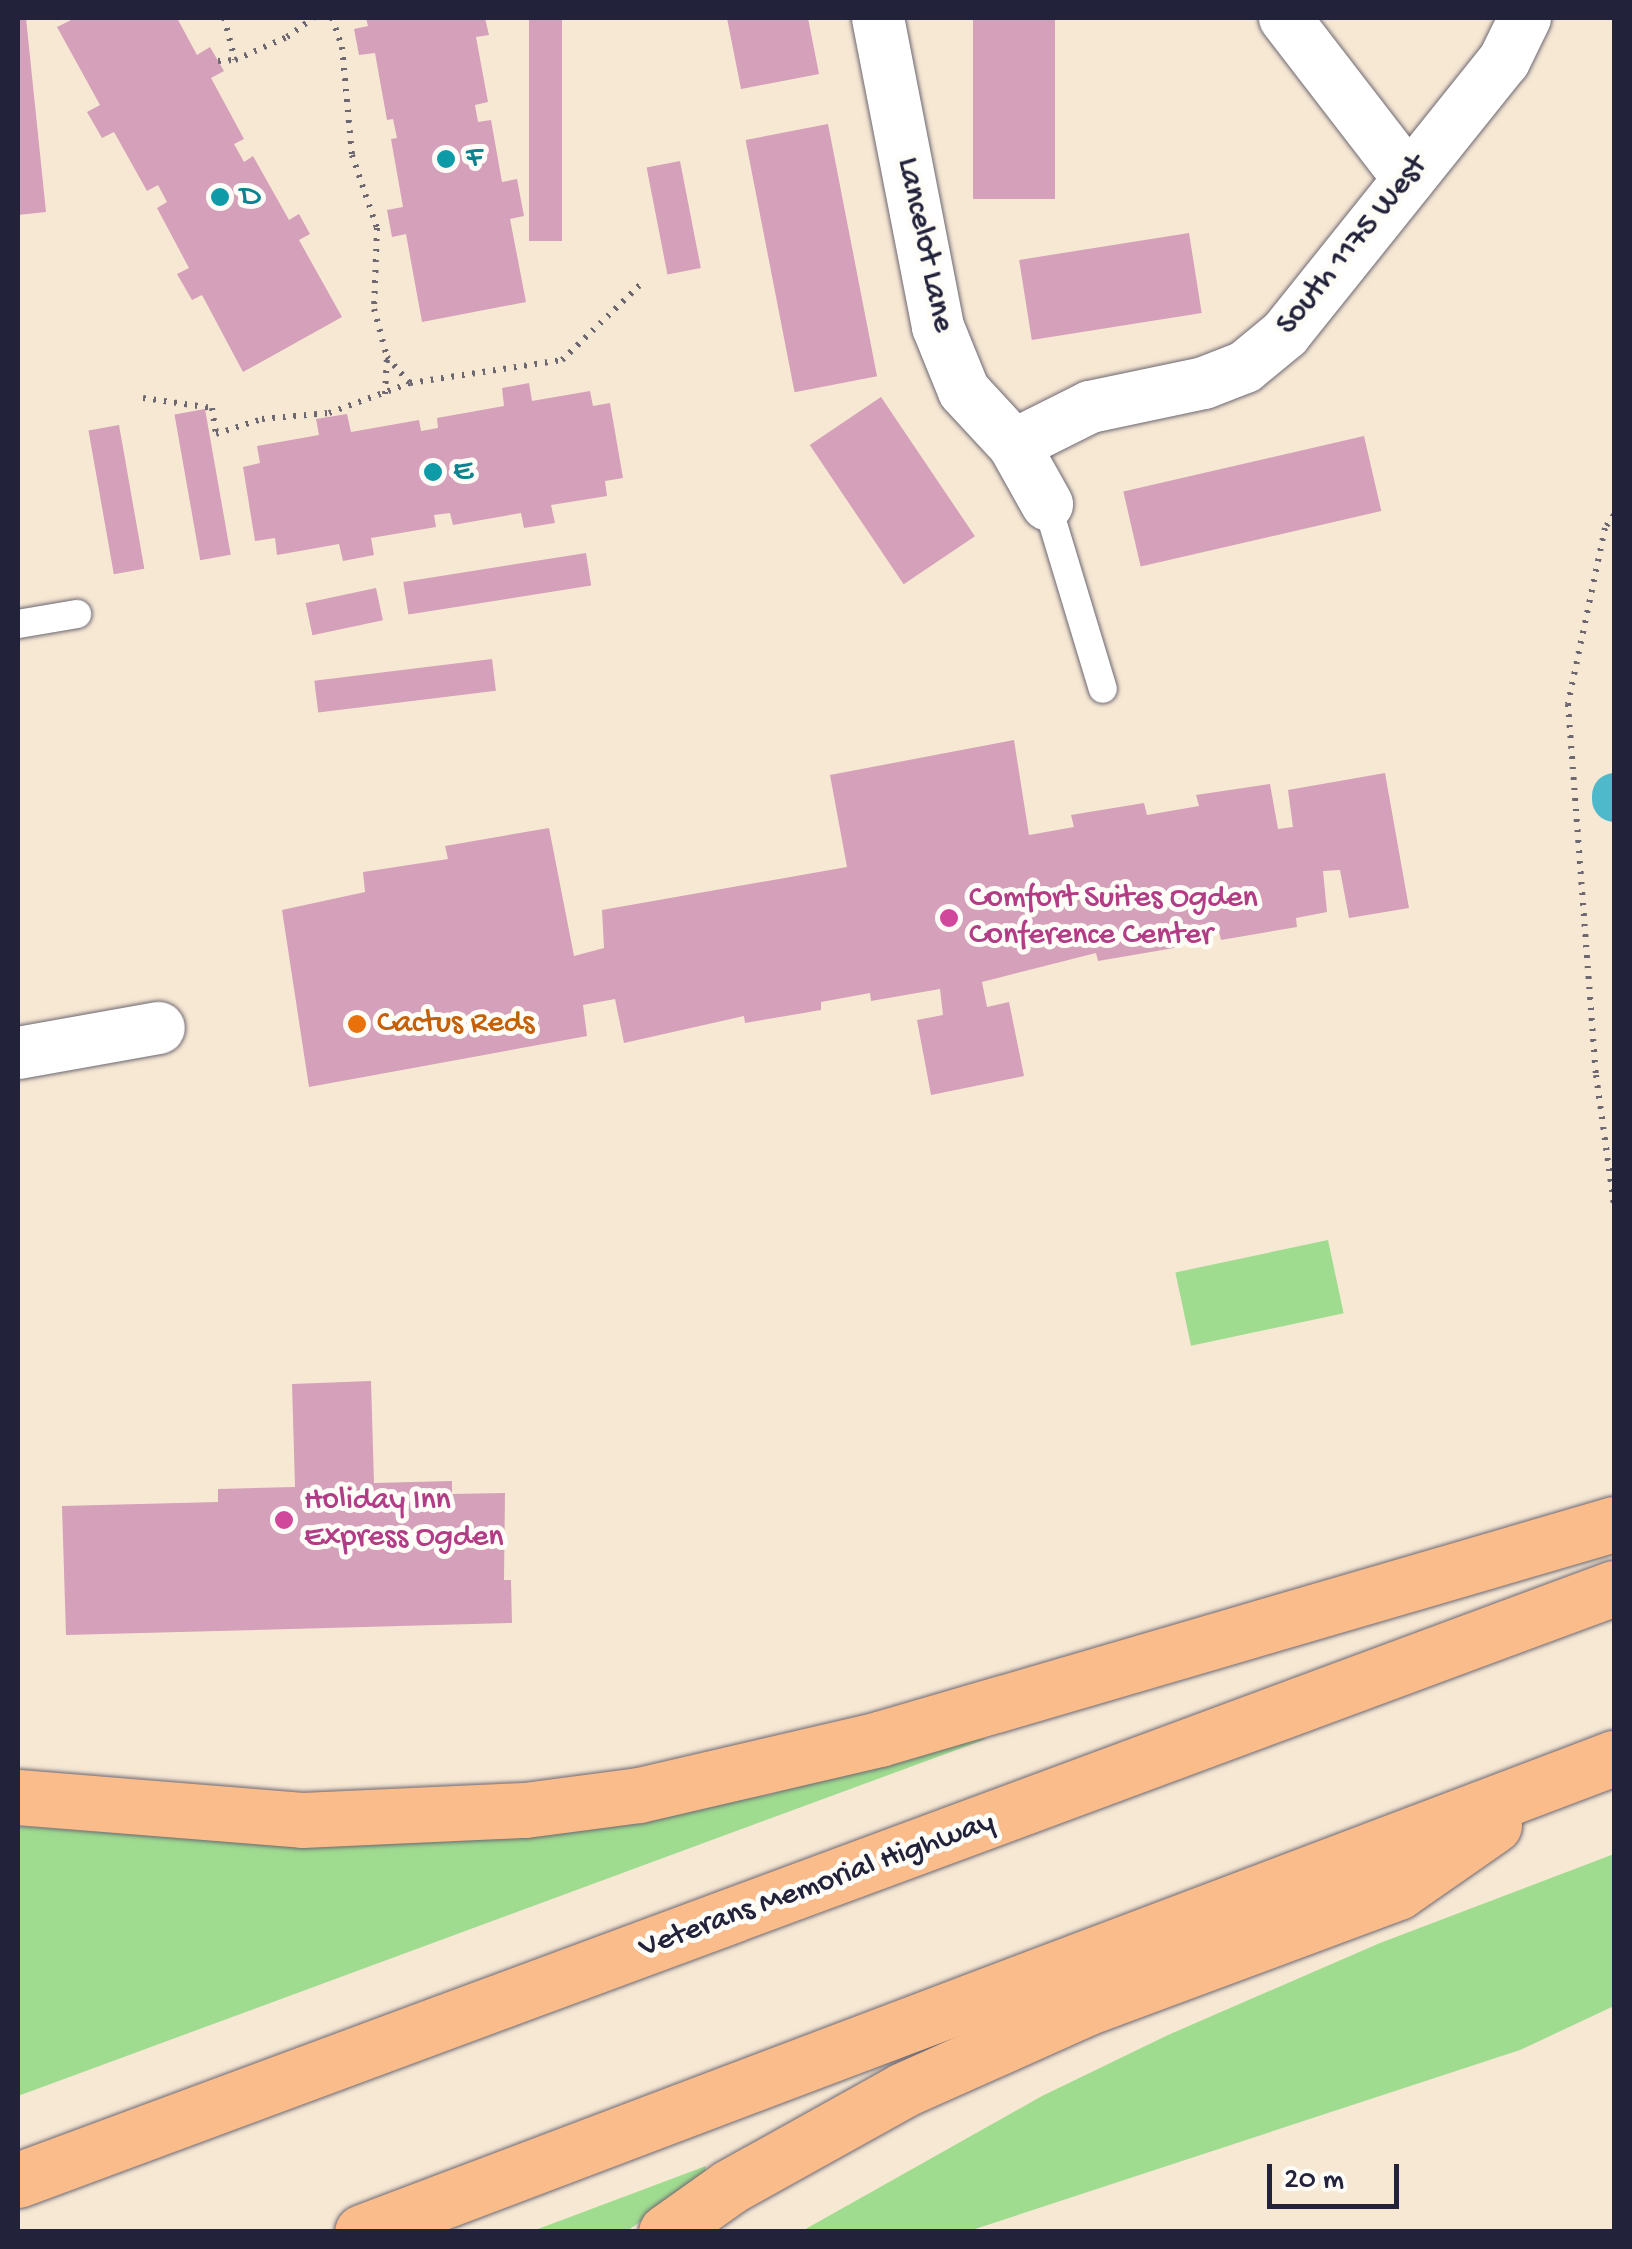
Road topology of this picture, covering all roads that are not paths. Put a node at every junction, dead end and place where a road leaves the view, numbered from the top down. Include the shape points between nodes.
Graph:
1 (878, 18) edge
2 (1285, 18) edge
3 (1525, 18) edge
4 (1408, 180) junction
5 (1014, 445) junction
6 (1047, 504) joint
7 (76, 614) dead end
8 (18, 624) edge
9 (1103, 688) dead end
10 (158, 1028) dead end
11 (18, 1053) edge
12 (1614, 1524) edge
13 (1614, 1588) edge
14 (1614, 1758) edge
15 (1564, 1776) junction
16 (18, 1797) edge
17 (18, 2180) edge
18 (362, 2232) edge
19 (666, 2232) edge

1 - 5 street, Lancelot Lane via 938,327 964,391
2 - 4 street
3 - 4 street, South 1175 West via 1504,61
4 - 5 street, South 1175 West via 1285,334 1245,366 1204,383 1090,407
5 - 6 street, Lancelot Lane
6 - 9 lane
7 - 8 lane
10 - 11 street
12 - 16 highway via 879,1739 638,1795 506,1812 302,1820
13 - 17 highway, Veterans Memorial Highway
14 - 15 highway
15 - 18 highway
15 - 19 highway via 1398,1892 994,2046 746,2177

